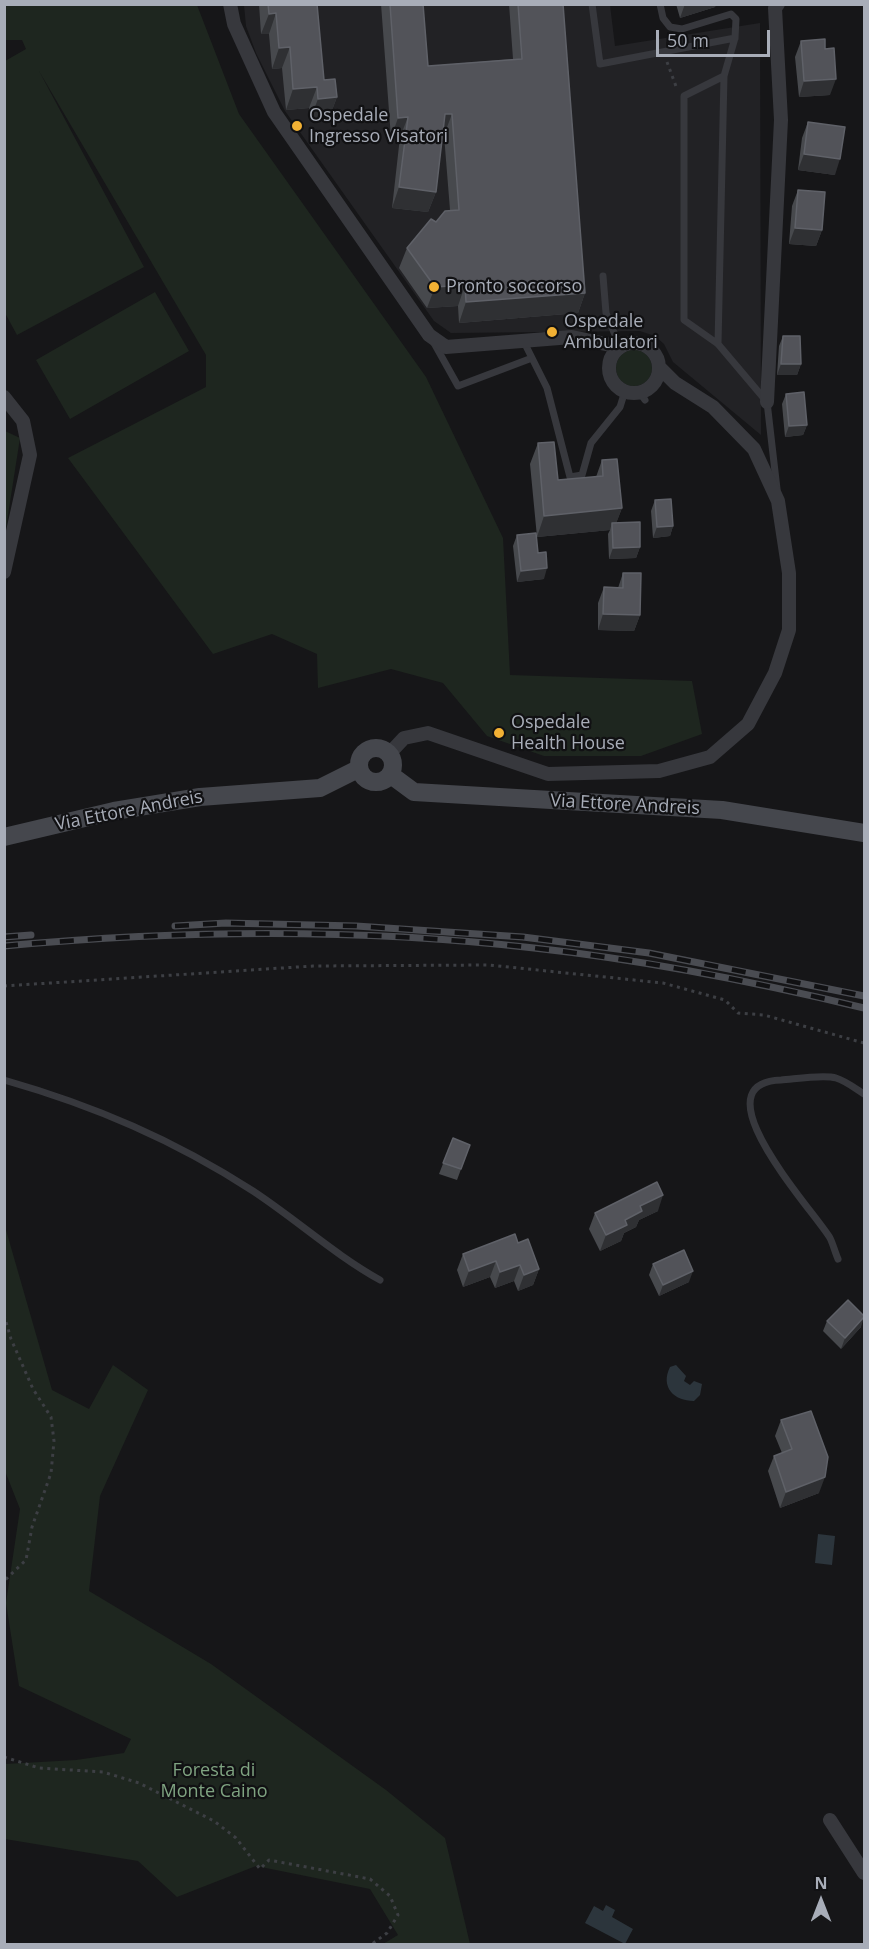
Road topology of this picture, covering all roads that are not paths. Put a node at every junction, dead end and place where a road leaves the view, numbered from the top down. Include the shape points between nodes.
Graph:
1 (230, 4) edge
2 (592, 4) edge
3 (660, 4) edge
4 (776, 6) edge
5 (735, 39) junction
6 (724, 76) junction
7 (603, 276) dead end
8 (429, 335) junction
9 (596, 340) junction
10 (524, 342) junction
11 (717, 344) junction
12 (621, 346) junction
13 (532, 358) junction
14 (609, 362) junction
15 (659, 367) junction
16 (655, 383) junction
17 (675, 383) junction
18 (625, 391) junction
19 (4, 397) edge
20 (767, 402) junction
21 (621, 407) junction
22 (629, 410) dead end
23 (778, 501) junction
24 (4, 572) edge
25 (389, 754) junction
26 (358, 769) junction
27 (391, 775) junction
28 (864, 833) edge
29 (4, 837) edge
30 (4, 1080) edge
31 (864, 1094) edge
32 (838, 1259) dead end
33 (380, 1280) dead end
34 (830, 1820) dead end
35 (864, 1873) edge

1 - 8 street via 234,24 274,112
2 - 5 lane via 600,64
3 - 5 lane via 670,27 682,29 731,14 736,19
4 - 20 street via 781,120
5 - 6 lane
6 - 11 lane
6 - 11 lane via 684,96 684,320
7 - 12 lane via 606,313
8 - 10 street via 446,347
8 - 13 lane via 458,386
9 - 10 street
9 - 12 street
9 - 14 street
10 - 13 lane
11 - 20 lane
12 - 14 street
12 - 15 street via 644,344 656,354
13 - 21 lane via 547,388 570,477 582,475 591,442
14 - 18 street via 610,376
15 - 16 street
15 - 17 street
16 - 17 street
16 - 18 street via 643,396
17 - 23 street via 713,407 754,448
18 - 21 lane
19 - 24 street via 23,421 30,455
20 - 23 lane
21 - 22 lane
23 - 25 street via 789,573 789,630 775,673 748,724 710,757 658,771 548,774 428,733 404,738
25 - 26 street via 377,748 365,751
25 - 27 street
26 - 27 street via 372,783
26 - 29 street, Via Ettore Andreis via 320,788 200,796
27 - 28 street, Via Ettore Andreis via 414,792 722,810
30 - 33 lane via 118,1118 200,1158 303,1226 345,1260
31 - 32 lane via 835,1077 771,1080 750,1094 750,1117 775,1162 830,1238
34 - 35 street

